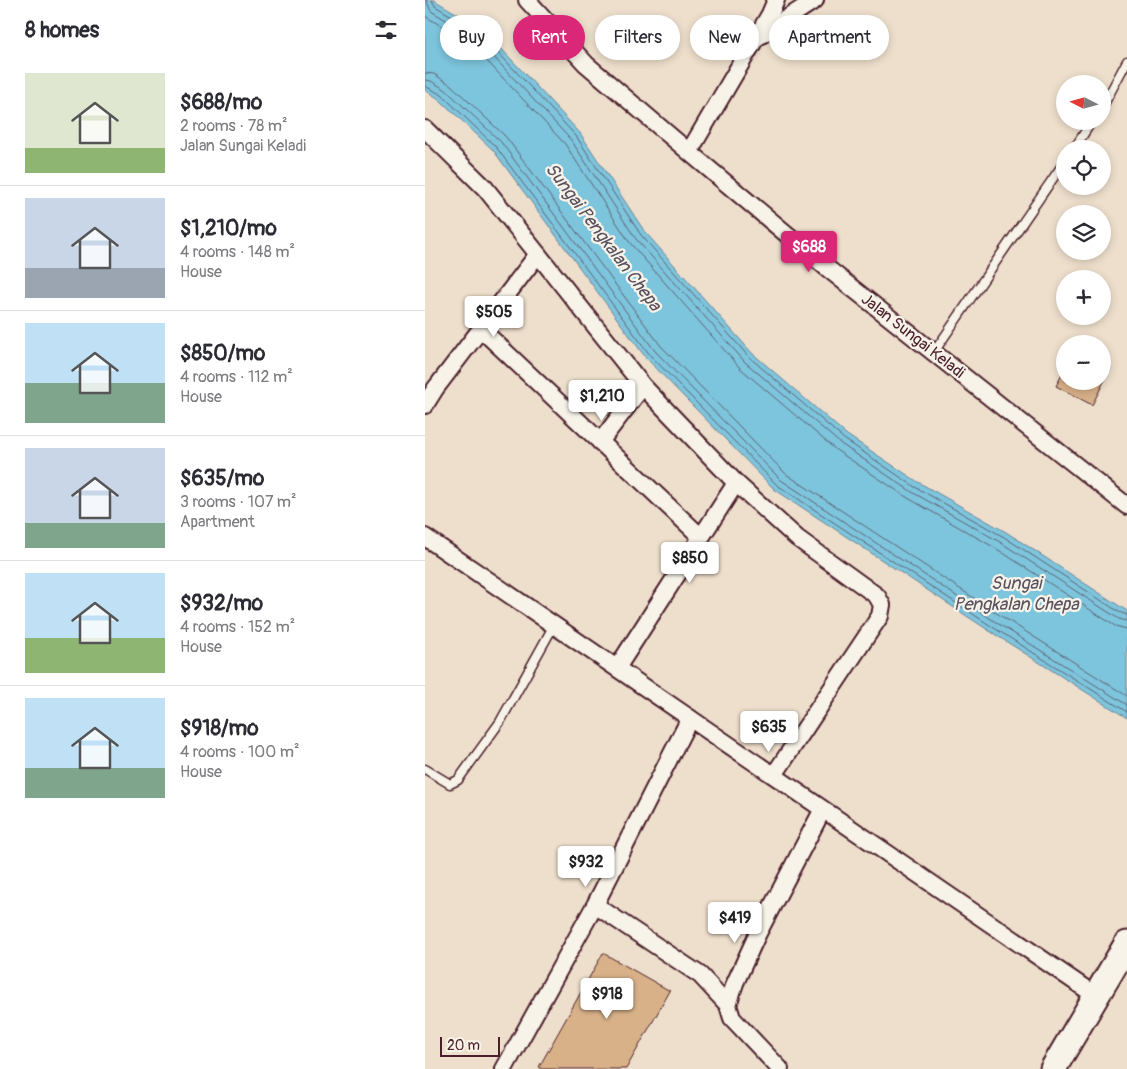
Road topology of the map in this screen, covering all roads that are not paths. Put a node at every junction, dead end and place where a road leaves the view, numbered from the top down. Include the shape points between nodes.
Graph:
1 (527, 0) edge
2 (776, 0) edge
3 (815, 0) edge
4 (759, 32) edge
5 (759, 36) edge
6 (743, 60) edge
7 (1127, 61) edge
8 (1111, 91) edge
9 (425, 129) edge
10 (689, 152) junction
11 (1056, 174) edge
12 (538, 254) junction
13 (481, 329) junction
14 (934, 352) junction
15 (430, 385) edge
16 (643, 386) junction
17 (425, 405) edge
18 (600, 442) junction
19 (736, 483) junction
20 (1127, 506) edge
21 (425, 536) edge
22 (701, 537) junction
23 (554, 625) junction
24 (617, 668) junction
25 (690, 718) junction
26 (425, 769) edge
27 (774, 775) junction
28 (823, 809) junction
29 (595, 905) junction
30 (1127, 944) edge
31 (1096, 996) junction
32 (727, 1005) junction
33 (504, 1069) edge
34 (780, 1069) edge
35 (1053, 1069) edge

1 - 10 street, Jalan Sungai Keladi via 586,64
2 - 4 street
3 - 5 street
6 - 10 street
7 - 8 lane
9 - 12 street via 485,188
10 - 14 street, Jalan Sungai Keladi via 827,268
11 - 14 lane
12 - 13 street
12 - 16 street
13 - 15 street
13 - 18 street
14 - 20 street, Jalan Sungai Keladi
15 - 17 street
16 - 18 street
16 - 19 street
18 - 22 street
19 - 22 street
19 - 27 street via 797,538 877,596 882,605 880,616
21 - 23 street
22 - 24 street
23 - 24 street
23 - 26 lane via 500,722 459,780 450,784
24 - 25 street
25 - 27 street
25 - 29 street
27 - 28 street
28 - 31 street
28 - 32 street via 758,933
29 - 32 street via 700,975
29 - 33 street
30 - 31 main road
31 - 35 main road
32 - 34 street via 732,1018

